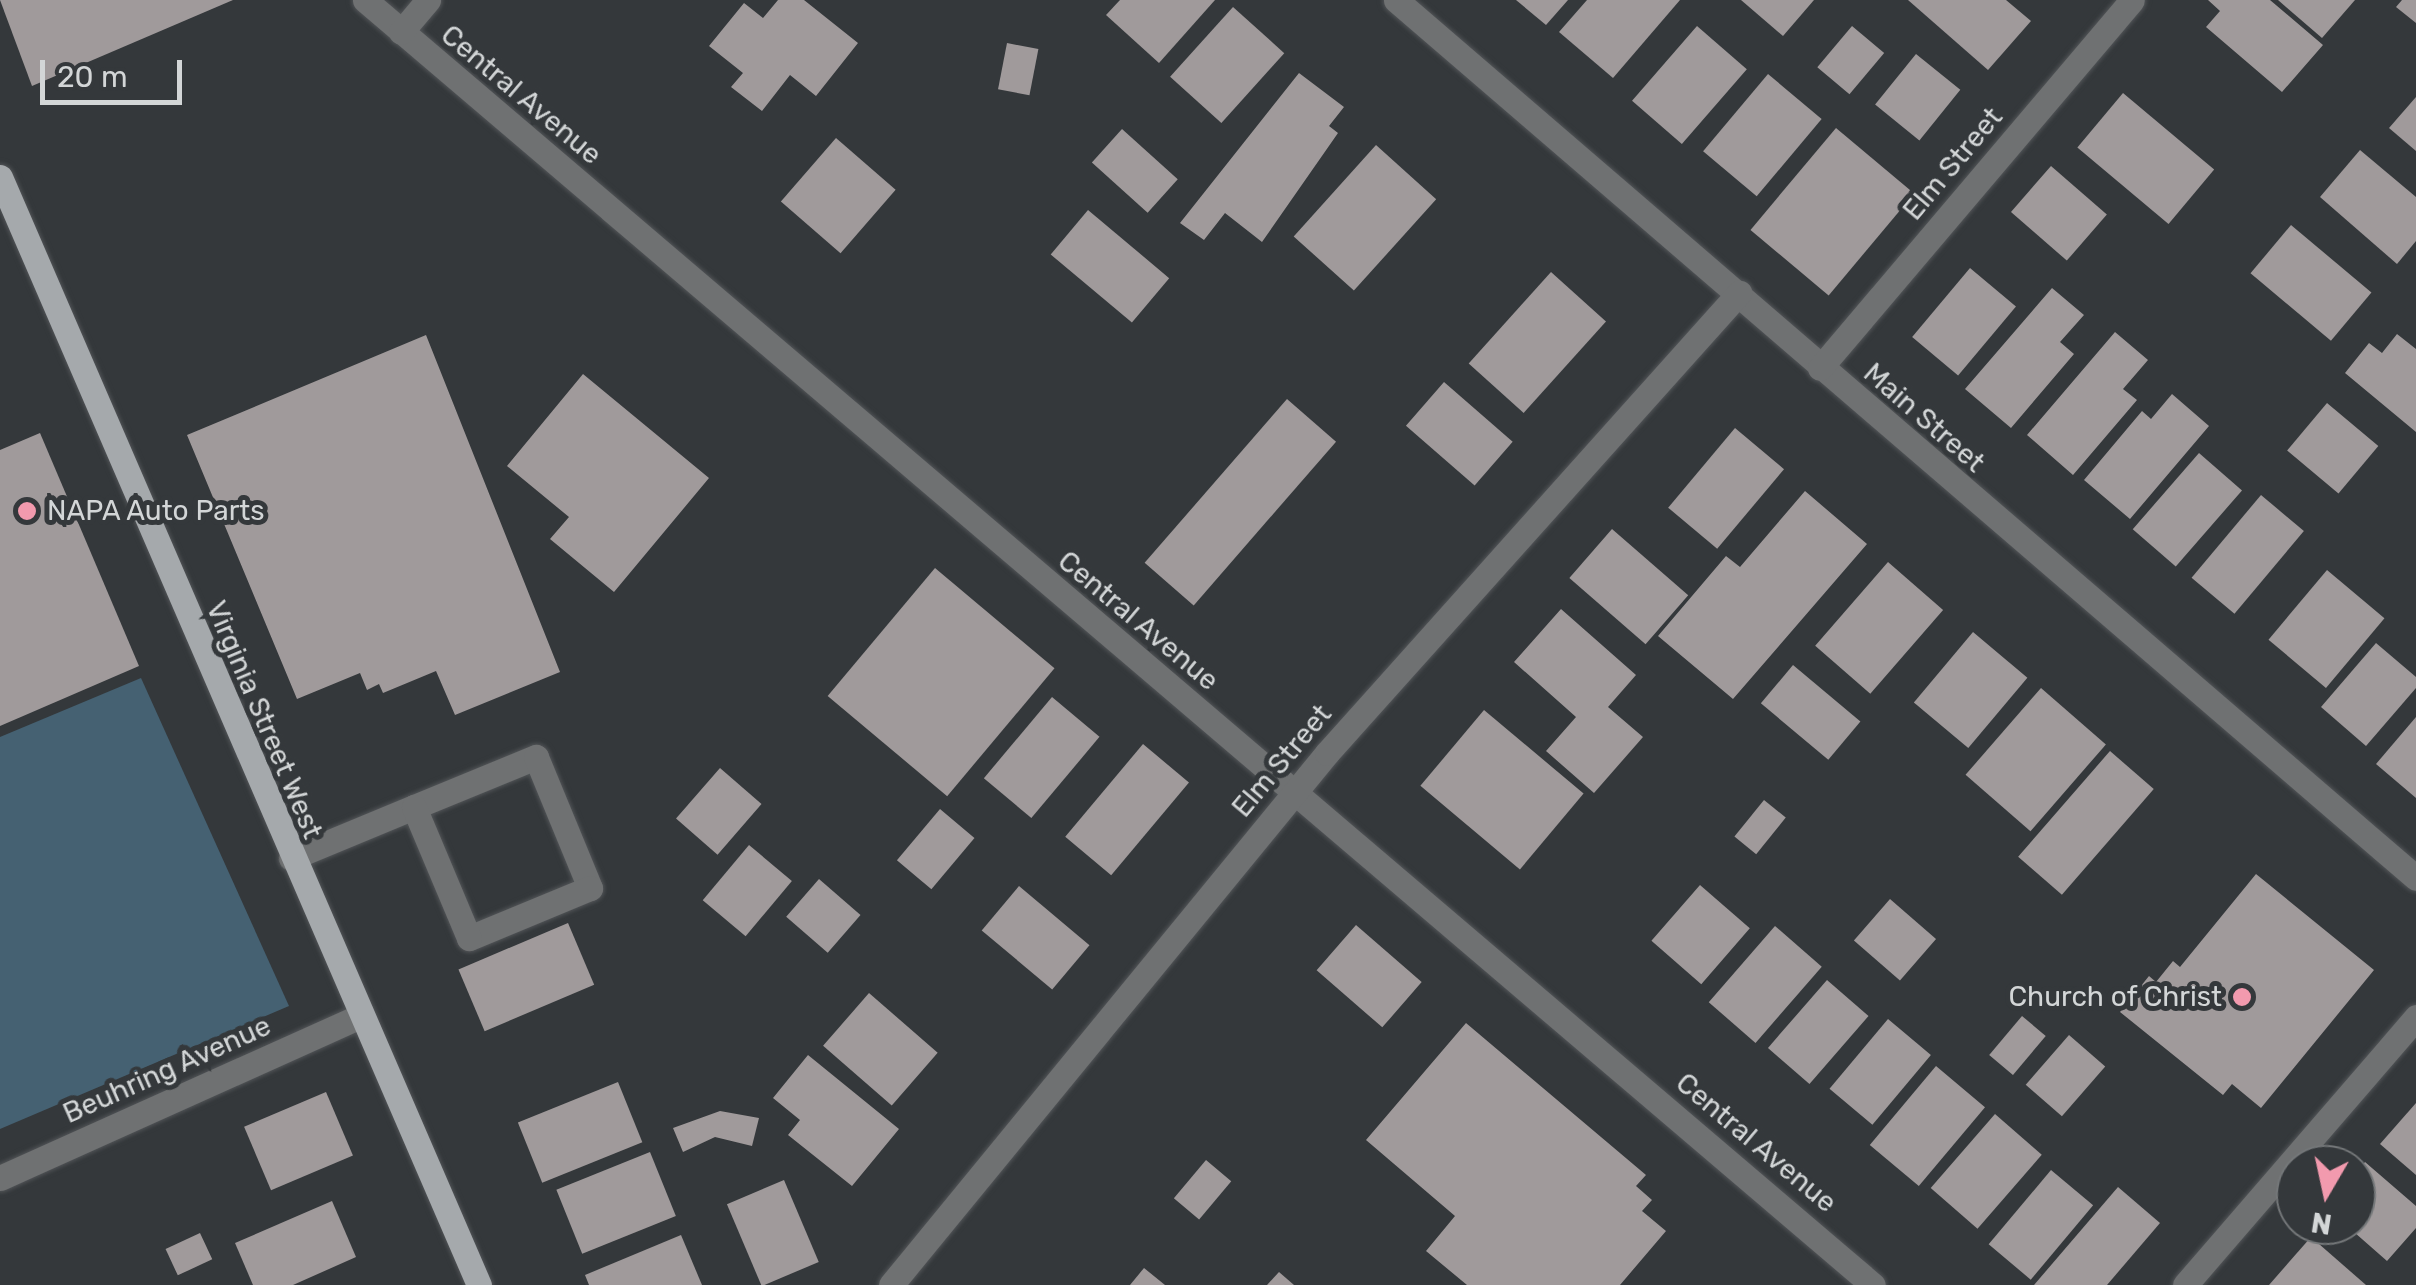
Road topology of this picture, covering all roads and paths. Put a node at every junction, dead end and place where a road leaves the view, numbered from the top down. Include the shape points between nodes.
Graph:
1 (365, 0) edge
2 (428, 0) edge
3 (1396, 0) edge
4 (2132, 0) edge
5 (401, 32) junction
6 (0, 177) edge
7 (1739, 293) junction
8 (1820, 368) junction
9 (1294, 795) junction
10 (414, 807) junction
11 (290, 858) junction
12 (2416, 878) edge
13 (358, 1017) junction
14 (2416, 1017) edge
15 (0, 1178) edge
16 (479, 1285) edge
17 (891, 1285) edge
18 (1872, 1285) edge
19 (2185, 1285) edge

1 - 5 street, Central Avenue
2 - 5 street
3 - 7 street, Main Street
4 - 8 street, Elm Street
5 - 9 street, Central Avenue
6 - 11 main road, Virginia Street West
7 - 8 street, Main Street
7 - 9 street, Elm Street
8 - 12 street, Main Street
9 - 17 street, Elm Street
9 - 18 street, Central Avenue
10 - 10 street via 536,757 590,888 469,938
10 - 11 street
11 - 13 main road, Virginia Street West
13 - 15 street, Beuhring Avenue
13 - 16 main road, Virginia Street West
14 - 19 street

